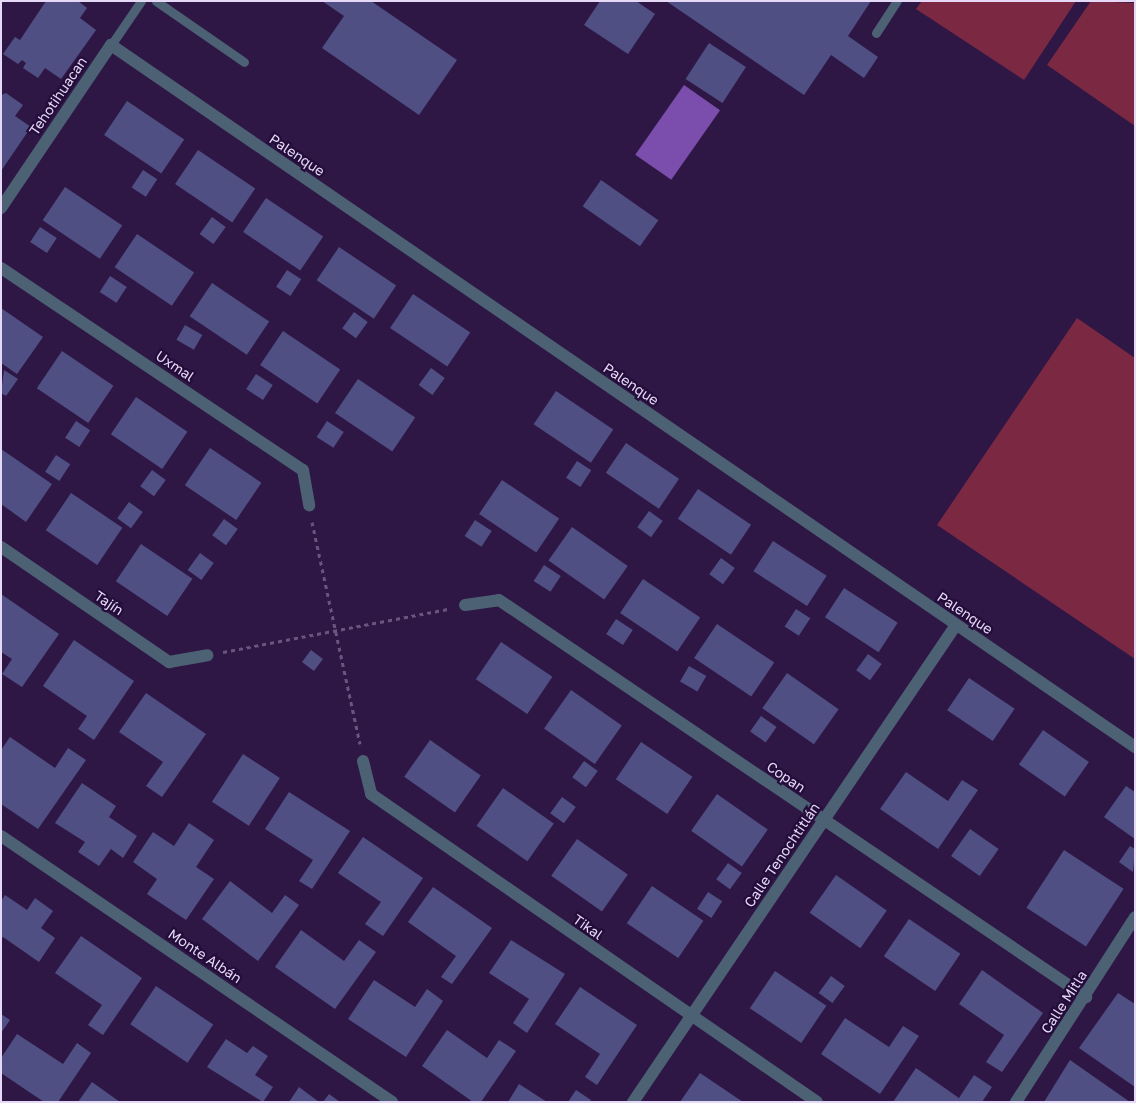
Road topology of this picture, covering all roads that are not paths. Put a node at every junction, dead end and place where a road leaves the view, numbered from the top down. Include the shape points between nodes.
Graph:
1 (141, 1) edge
2 (156, 1) edge
3 (897, 1) edge
4 (876, 33) dead end
5 (111, 45) junction
6 (244, 62) dead end
7 (1, 208) edge
8 (1, 268) edge
9 (308, 505) road end
10 (1, 547) edge
11 (465, 605) road end
12 (956, 625) junction
13 (207, 655) road end
14 (1135, 747) edge
15 (363, 761) road end
16 (824, 821) junction
17 (1, 836) edge
18 (1135, 917) edge
19 (1086, 997) junction
20 (690, 1016) junction
21 (392, 1102) edge
22 (633, 1102) edge
23 (817, 1102) edge
24 (1016, 1102) edge

1 - 5 lane, Tehotihuacan
2 - 6 lane
3 - 4 lane
5 - 7 street, Tehotihuacan
5 - 12 street, Palenque
8 - 9 street, Uxmal via 303,470
10 - 13 street, Tajín via 169,662
11 - 16 street, Copan via 499,600
12 - 14 street, Palenque
12 - 16 street, Calle Tenochtitlán
15 - 20 street, Tikal via 371,794
16 - 19 street, Copan
16 - 20 street, Calle Tenochtitlán
17 - 21 street, Monte Albán
18 - 19 street, Calle Mitla
19 - 24 street, Calle Mitla
20 - 22 street, Calle Tenochtitlán
20 - 23 street, Tikal

